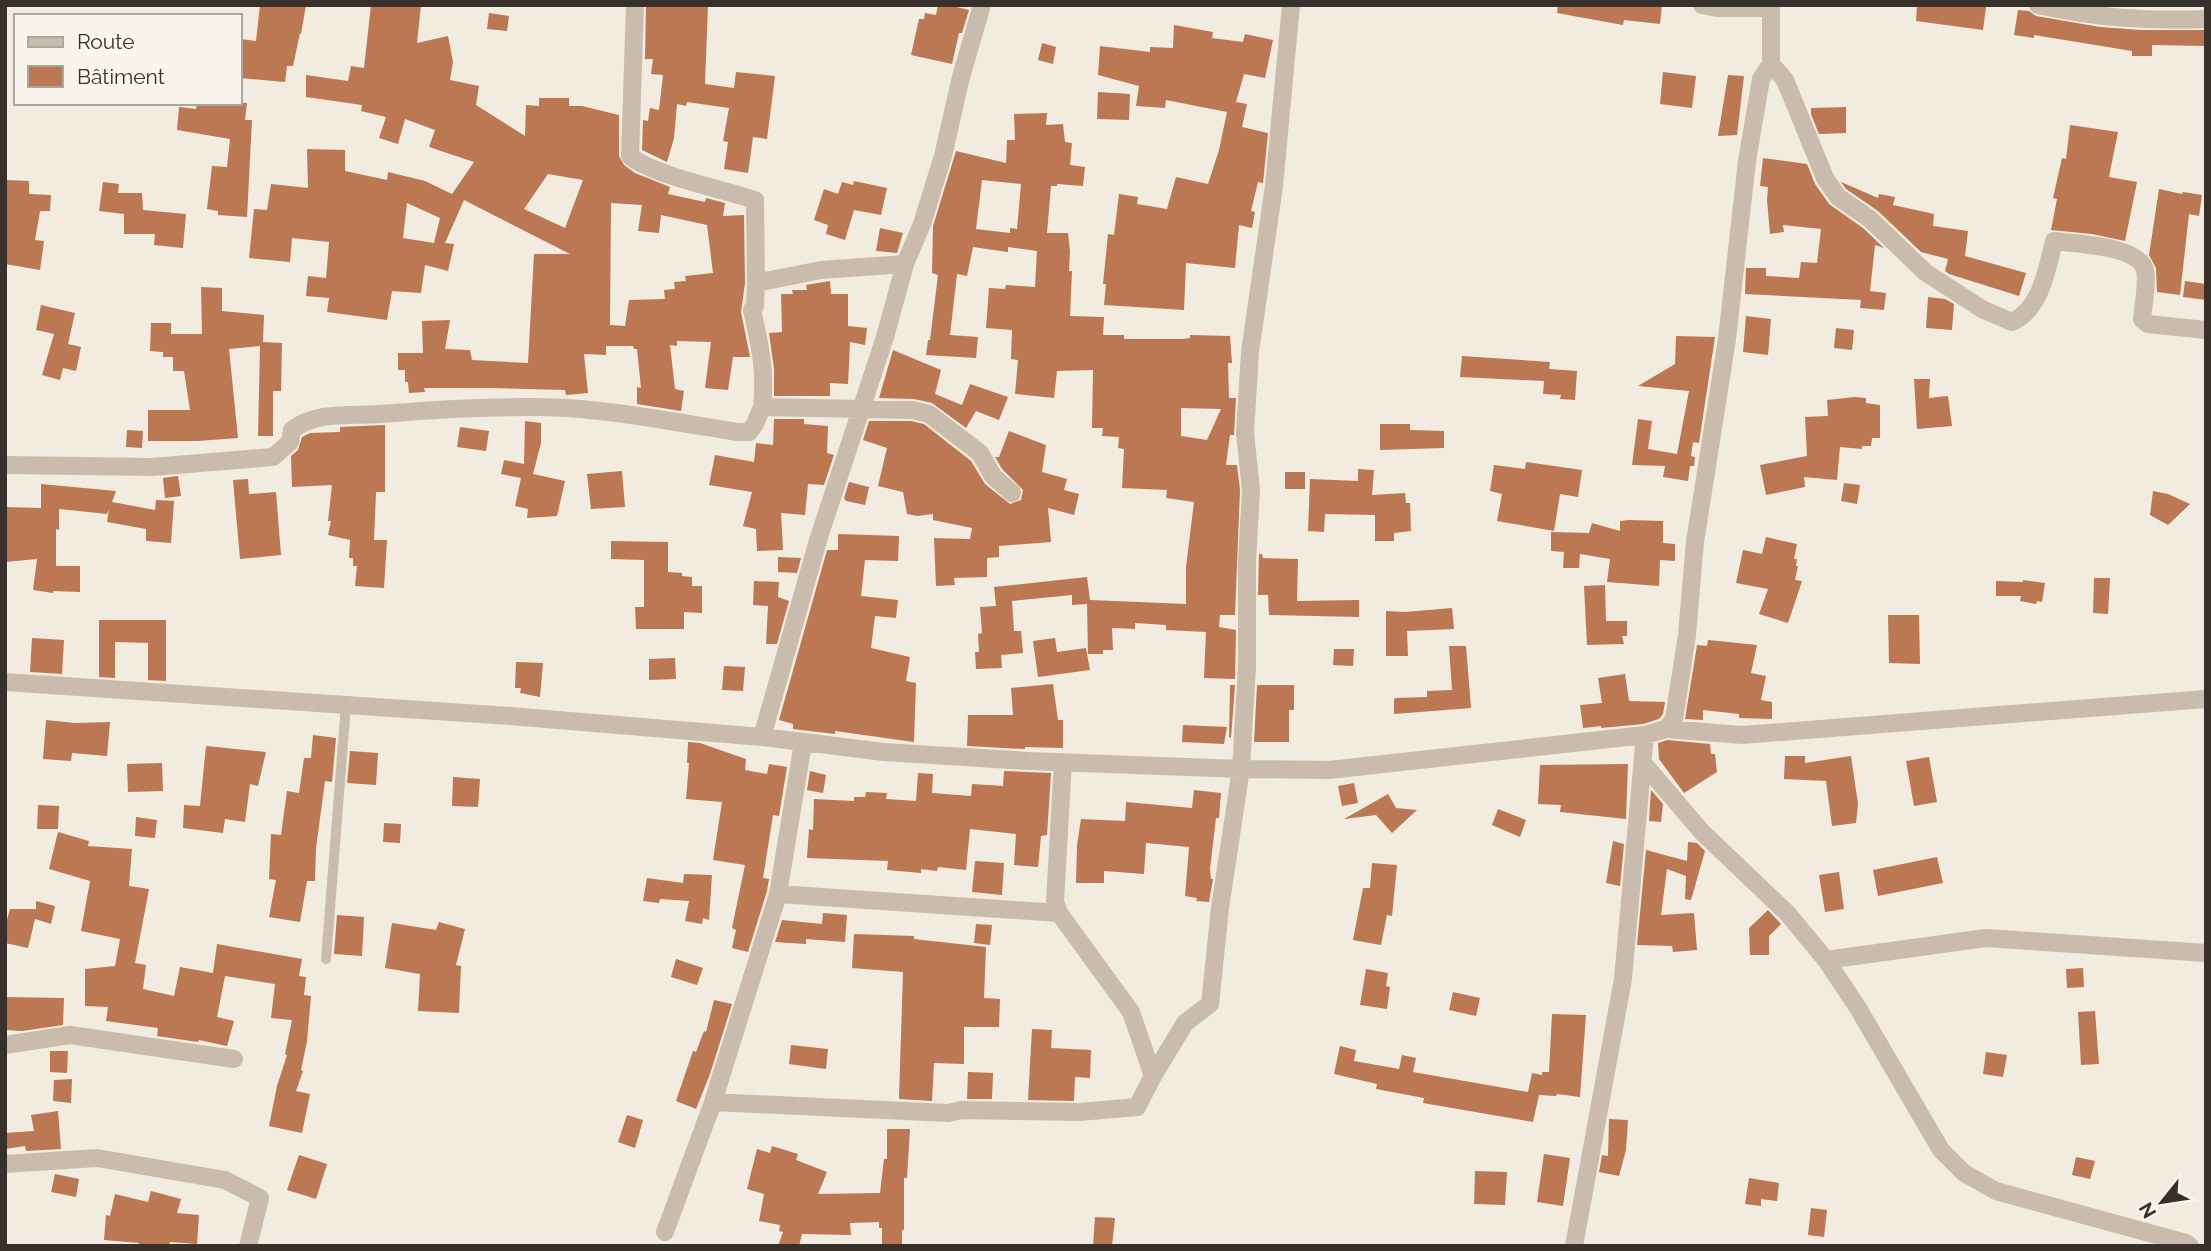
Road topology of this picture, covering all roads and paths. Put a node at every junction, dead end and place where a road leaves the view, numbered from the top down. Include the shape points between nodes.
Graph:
1 (635, 5) edge
2 (982, 5) edge
3 (1291, 5) edge
4 (1702, 5) edge
5 (2038, 5) edge
6 (1770, 14) edge
7 (2206, 19) edge
8 (1771, 64) junction
9 (905, 264) junction
10 (756, 283) junction
11 (2206, 330) edge
12 (762, 407) junction
13 (862, 408) junction
14 (5, 465) edge
15 (1012, 493) dead end
16 (5, 682) edge
17 (2206, 699) edge
18 (345, 705) junction
19 (1666, 729) junction
20 (1645, 735) junction
21 (762, 737) junction
22 (803, 743) junction
23 (1063, 762) junction
24 (1643, 763) junction
25 (1241, 769) junction
26 (778, 894) junction
27 (1059, 913) junction
28 (2206, 953) edge
29 (326, 959) dead end
30 (1826, 960) junction
31 (5, 1045) edge
32 (234, 1059) dead end
33 (1153, 1076) junction
34 (713, 1102) junction
35 (5, 1164) edge
36 (665, 1232) dead end
37 (248, 1246) edge
38 (1574, 1246) edge
39 (2189, 1246) edge

1 - 10 street via 630,156 755,200
2 - 9 street via 943,156
3 - 25 street via 1274,186 1250,352 1245,433 1251,490
4 - 6 street
5 - 7 street via 2089,16
6 - 8 street
8 - 11 street via 1785,80 1825,178 1838,197 1870,219 1925,272 1982,309 2011,322 2021,318 2046,275 2053,241 2118,249 2141,262 2146,271 2142,320
8 - 19 street via 1760,79 1747,161 1727,338 1695,542 1687,635 1674,719
9 - 10 street via 821,270
9 - 13 street
10 - 12 street via 752,310 763,359
12 - 13 street
12 - 14 street via 749,432 565,408 317,417 292,430 290,442 273,457 152,467
13 - 15 street via 929,414 980,453 993,476
13 - 21 street via 796,612
16 - 18 street
17 - 19 street via 1742,735
18 - 21 street
18 - 29 lane
19 - 20 street
20 - 24 street
20 - 25 street via 1329,770
21 - 22 street
22 - 23 street
22 - 26 street
23 - 25 street
23 - 27 street via 1055,901
24 - 30 street via 1702,832 1788,914
24 - 38 street via 1623,979
25 - 33 street via 1210,1004 1185,1023
26 - 27 street
26 - 34 street
27 - 33 street via 1131,1012
28 - 30 street via 1986,938
30 - 39 street via 1941,1150 1964,1173 1996,1191
31 - 32 street via 69,1035
33 - 34 street via 1137,1107 1079,1112 948,1113
34 - 36 street
35 - 37 street via 97,1158 225,1180 260,1198

